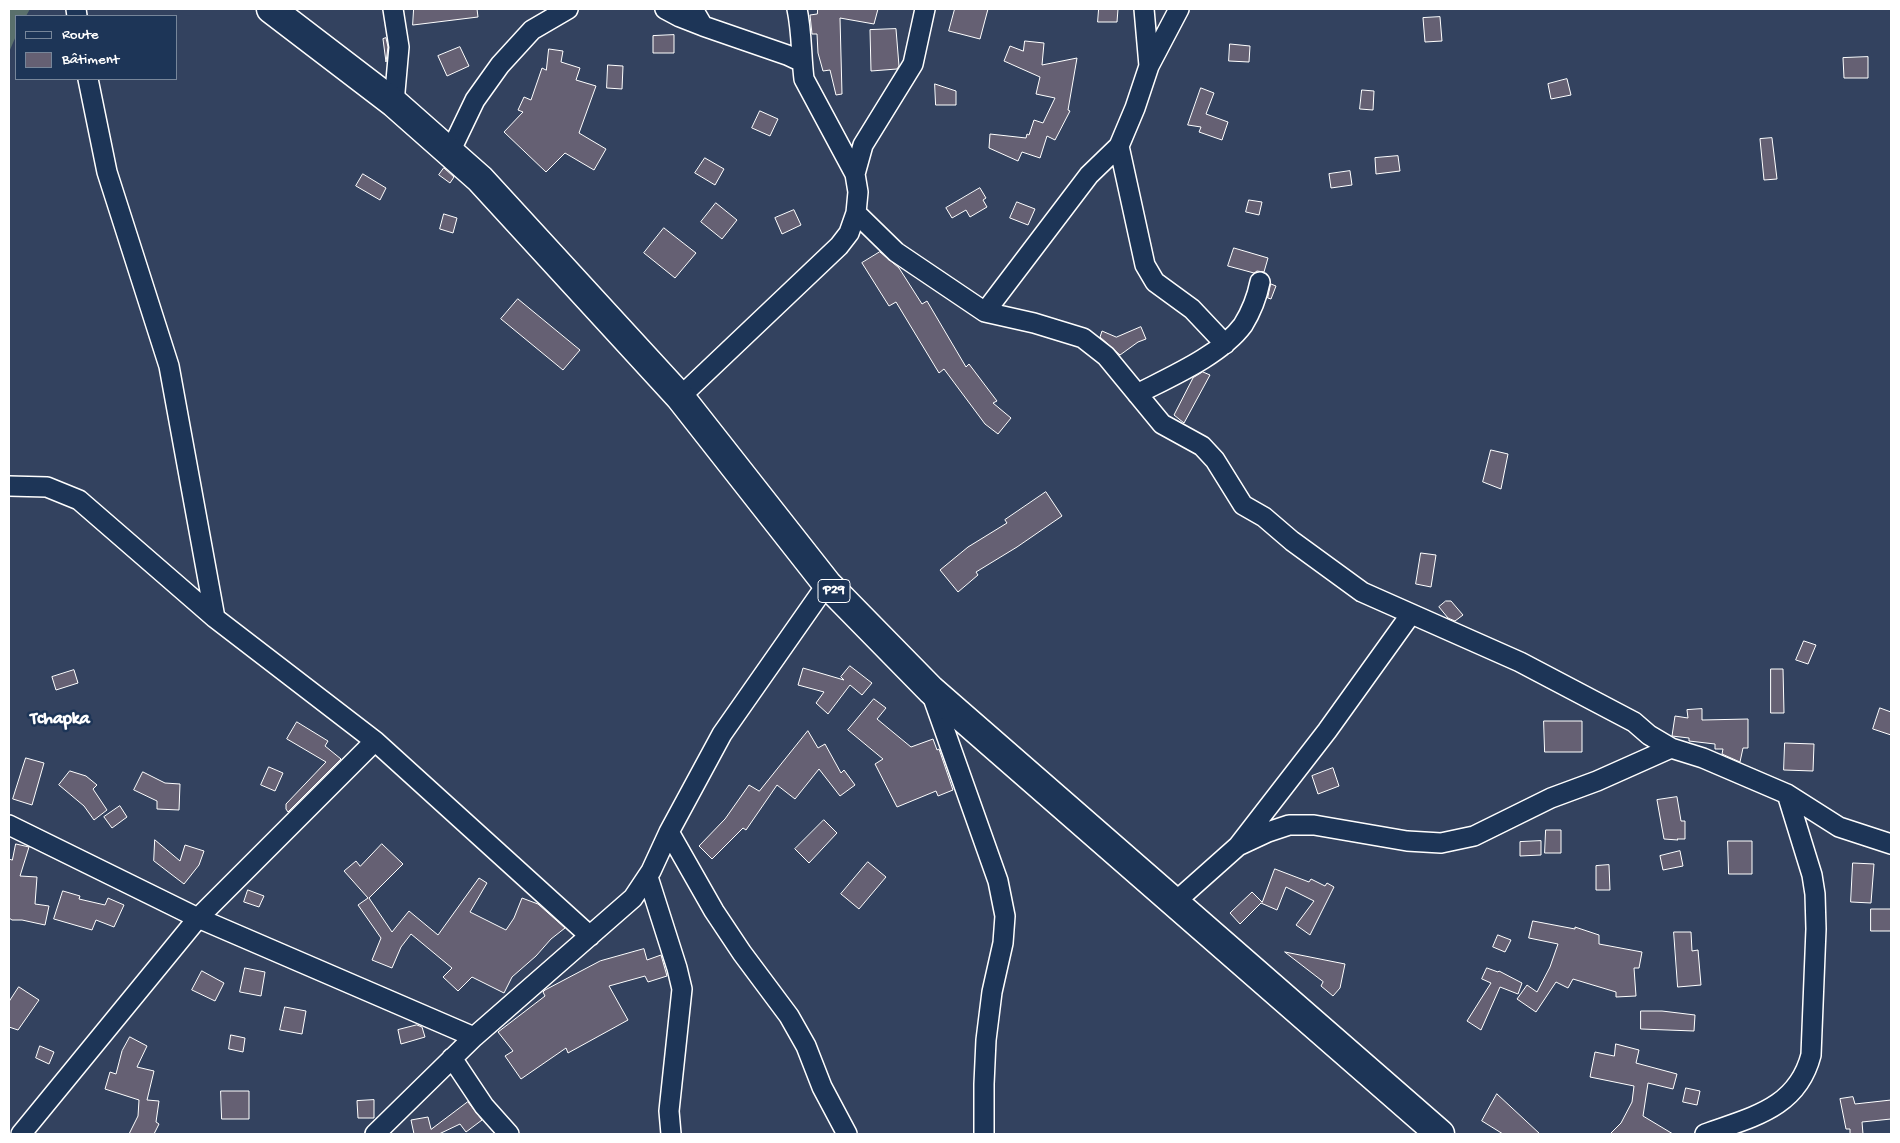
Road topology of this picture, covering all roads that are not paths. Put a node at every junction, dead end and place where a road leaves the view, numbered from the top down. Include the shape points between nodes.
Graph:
1 (271, 9) edge
2 (393, 9) edge
3 (568, 9) edge
4 (665, 9) edge
5 (693, 9) edge
6 (797, 9) edge
7 (926, 9) edge
8 (1144, 9) edge
9 (1179, 9) edge
10 (703, 26) junction
11 (802, 62) junction
12 (1149, 66) junction
13 (88, 80) edge
14 (394, 103) junction
15 (1119, 146) junction
16 (450, 152) junction
17 (855, 174) junction
18 (856, 213) junction
19 (1260, 282) dead end
20 (985, 312) junction
21 (1225, 344) junction
22 (1137, 394) junction
23 (680, 397) junction
24 (9, 486) edge
25 (827, 584) junction
26 (1411, 614) junction
27 (214, 618) junction
28 (930, 690) junction
29 (375, 741) junction
30 (1671, 748) junction
31 (1787, 794) junction
32 (9, 825) edge
33 (669, 832) junction
34 (1891, 844) edge
35 (1238, 846) junction
36 (648, 877) junction
37 (1174, 903) junction
38 (198, 918) junction
39 (590, 936) junction
40 (474, 1037) junction
41 (452, 1058) junction
42 (21, 1134) edge
43 (375, 1134) edge
44 (509, 1134) edge
45 (671, 1134) edge
46 (847, 1134) edge
47 (984, 1134) edge
48 (1440, 1134) edge
49 (1704, 1134) edge

1 - 14 main road, P29
2 - 14 street via 399,47
3 - 16 street via 532,30 500,65 475,100
4 - 10 street
5 - 10 street
6 - 11 street
7 - 17 street via 913,64 863,145
8 - 12 street
9 - 12 street
10 - 11 street
11 - 17 street via 804,79 811,95
12 - 15 street
13 - 27 street via 107,172 169,366
14 - 16 main road, P29
15 - 20 street via 1089,175
15 - 21 street via 1144,265 1155,282 1192,309
16 - 23 main road, P29 via 480,179
17 - 18 street via 858,192
18 - 20 street via 896,252
18 - 23 street via 849,233 839,246
19 - 21 street via 1256,299 1242,325
20 - 22 street via 1034,322 1083,338 1106,356
21 - 22 street via 1183,371
22 - 26 street via 1162,424 1202,446 1244,505 1362,592
23 - 25 main road, P29
24 - 27 street via 47,487 79,500
25 - 28 main road, P29
25 - 33 street via 722,734
26 - 30 street via 1520,662 1634,722
26 - 35 street via 1327,731
27 - 29 street
28 - 37 main road, P29
28 - 47 street via 998,881 1005,916 986,1040
29 - 38 street
29 - 39 street
30 - 31 street via 1703,758
30 - 35 street via 1551,798 1474,836 1441,843 1408,841 1314,825 1289,825
31 - 34 street via 1839,827
31 - 49 street via 1815,894 1808,1070 1780,1104 1757,1116
32 - 38 street
33 - 36 street
33 - 46 street via 714,911 802,1038 822,1088
35 - 37 street
36 - 39 street via 633,898
36 - 45 street via 682,989 669,1111
37 - 48 main road, P29
38 - 40 street
38 - 42 street
39 - 40 street
40 - 41 street
41 - 43 street
41 - 44 street via 484,1106

